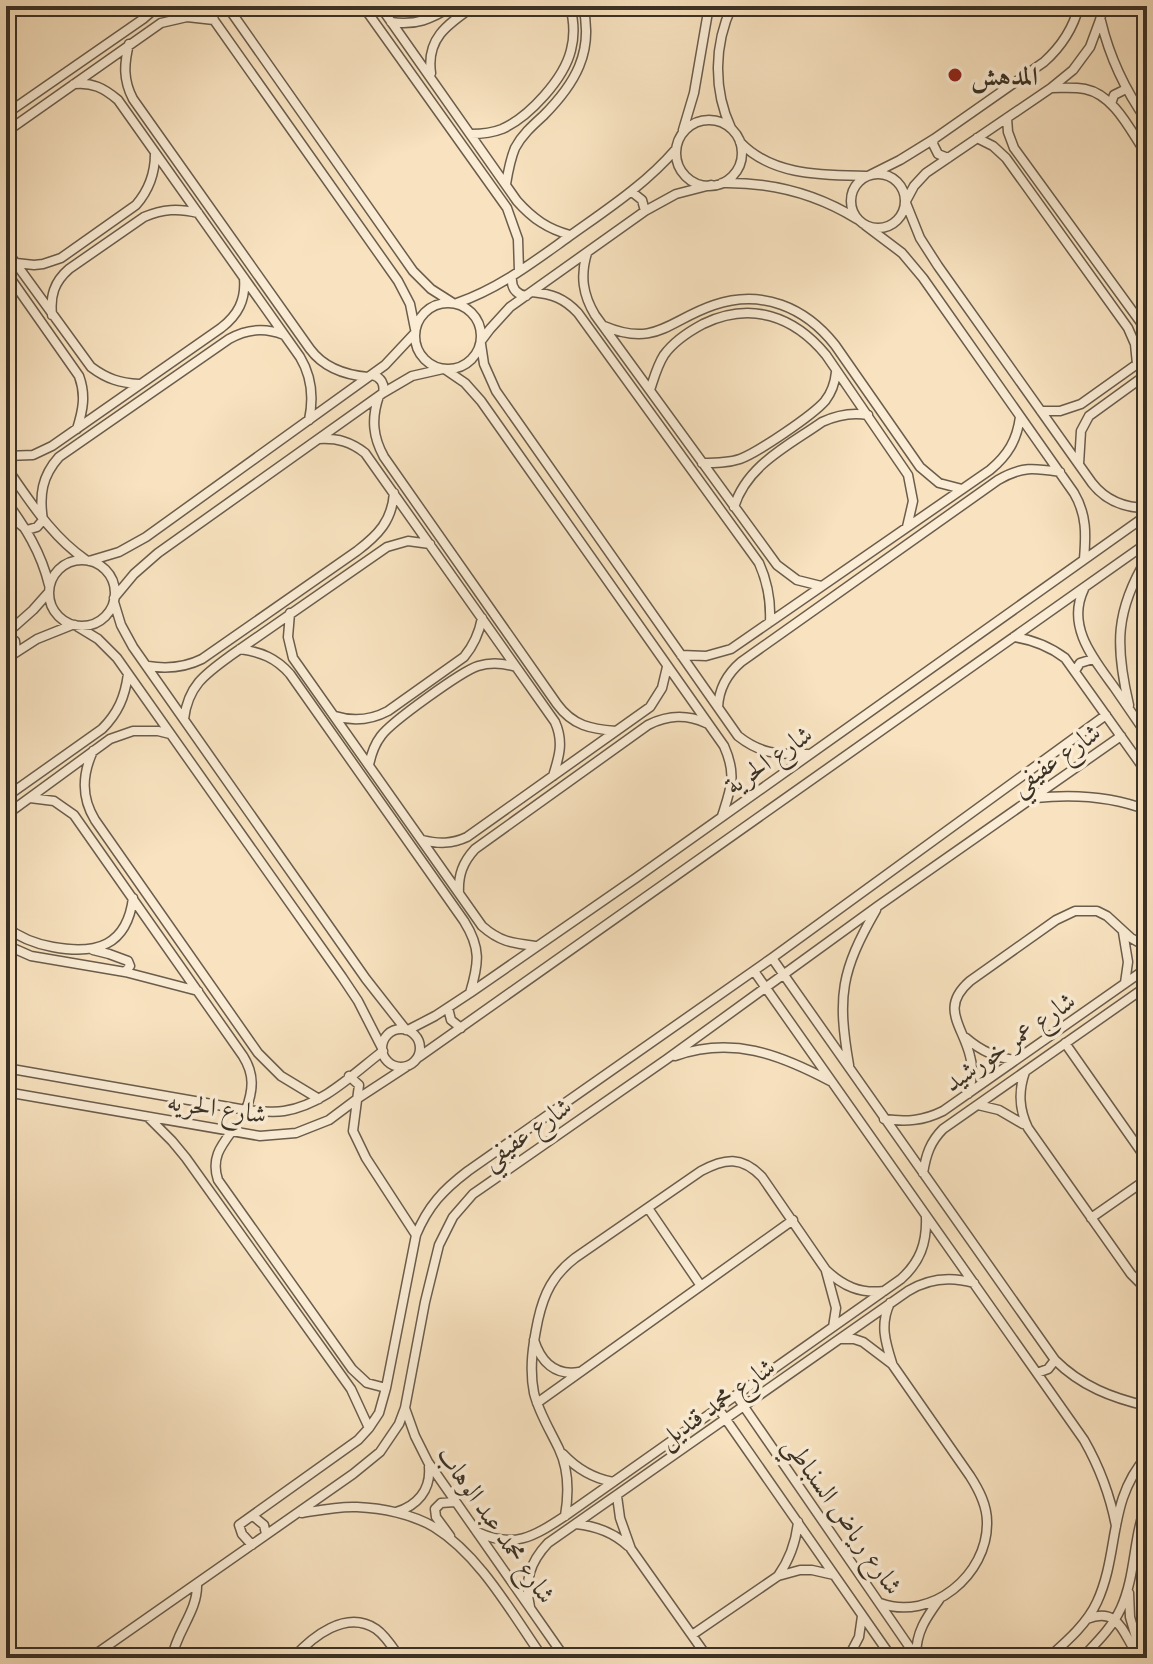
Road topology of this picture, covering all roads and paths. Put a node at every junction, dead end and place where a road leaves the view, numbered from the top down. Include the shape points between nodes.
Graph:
1 (204, 6) edge
2 (227, 6) edge
3 (363, 6) edge
4 (380, 6) edge
5 (452, 6) edge
6 (474, 6) edge
7 (570, 6) edge
8 (583, 6) edge
9 (709, 6) edge
10 (732, 6) edge
11 (1079, 6) edge
12 (1103, 6) edge
13 (156, 8) edge
14 (441, 13) junction
15 (214, 20) junction
16 (1100, 20) junction
17 (391, 22) junction
18 (161, 23) junction
19 (448, 24) junction
20 (129, 44) junction
21 (701, 58) junction
22 (719, 60) junction
23 (431, 78) junction
24 (74, 84) junction
25 (1051, 88) junction
26 (1126, 89) junction
27 (130, 93) junction
28 (118, 100) junction
29 (1111, 104) junction
30 (6, 114) edge
31 (522, 115) junction
32 (1007, 118) junction
33 (1147, 121) edge
34 (310, 124) junction
35 (532, 126) junction
36 (731, 128) junction
37 (6, 132) edge
38 (682, 133) junction
39 (471, 134) junction
40 (295, 135) junction
41 (977, 138) junction
42 (934, 139) junction
43 (740, 142) junction
44 (676, 149) junction
45 (155, 153) junction
46 (1147, 155) edge
47 (948, 158) junction
48 (798, 171) junction
49 (868, 176) junction
50 (716, 184) junction
51 (506, 185) junction
52 (794, 190) junction
53 (632, 192) junction
54 (517, 201) junction
55 (906, 202) junction
56 (136, 205) junction
57 (507, 208) junction
58 (645, 211) junction
59 (199, 214) junction
60 (144, 217) junction
61 (862, 222) junction
62 (221, 224) junction
63 (211, 231) junction
64 (570, 235) junction
65 (6, 250) edge
66 (587, 253) junction
67 (61, 258) junction
68 (11, 262) edge
69 (938, 266) junction
70 (69, 269) junction
71 (413, 271) junction
72 (6, 272) edge
73 (515, 274) junction
74 (244, 277) junction
75 (923, 278) junction
76 (398, 281) junction
77 (529, 294) junction
78 (455, 303) junction
79 (590, 306) junction
80 (578, 313) junction
81 (52, 315) junction
82 (229, 322) junction
83 (604, 326) junction
84 (666, 329) junction
85 (1147, 331) edge
86 (415, 332) junction
87 (237, 334) junction
88 (285, 335) junction
89 (481, 342) junction
90 (675, 343) junction
91 (314, 355) junction
92 (1147, 357) edge
93 (304, 362) junction
94 (1137, 364) junction
95 (91, 367) junction
96 (444, 369) junction
97 (837, 371) junction
98 (1147, 374) edge
99 (79, 376) junction
100 (370, 376) junction
101 (140, 384) junction
102 (1022, 385) junction
103 (650, 390) junction
104 (496, 391) junction
105 (381, 395) junction
106 (1006, 396) junction
107 (481, 401) junction
108 (1081, 404) junction
109 (815, 411) junction
110 (1041, 411) junction
111 (868, 415) junction
112 (1089, 416) junction
113 (1020, 417) junction
114 (309, 420) junction
115 (822, 422) junction
116 (77, 429) junction
117 (319, 439) junction
118 (687, 441) junction
119 (52, 446) junction
120 (676, 449) junction
121 (752, 453) junction
122 (6, 456) edge
123 (59, 457) junction
124 (384, 457) junction
125 (702, 463) junction
126 (374, 464) junction
127 (761, 464) junction
128 (1079, 464) junction
129 (6, 467) edge
130 (920, 467) junction
131 (990, 470) junction
132 (1060, 472) junction
133 (908, 475) junction
134 (998, 480) junction
135 (1092, 483) junction
136 (962, 489) junction
137 (394, 492) junction
138 (1074, 493) junction
139 (6, 501) edge
140 (734, 507) junction
141 (1147, 508) edge
142 (1147, 515) edge
143 (6, 517) edge
144 (43, 520) junction
145 (907, 527) junction
146 (27, 530) junction
147 (146, 537) junction
148 (1147, 543) edge
149 (430, 544) junction
150 (606, 548) junction
151 (357, 551) junction
152 (158, 553) junction
153 (770, 556) junction
154 (1147, 558) edge
155 (592, 559) junction
156 (1084, 559) junction
157 (88, 561) junction
158 (365, 561) junction
159 (759, 563) junction
160 (821, 586) junction
161 (1085, 587) junction
162 (49, 590) junction
163 (114, 600) junction
164 (290, 613) junction
165 (482, 618) junction
166 (770, 622) junction
167 (73, 625) junction
168 (6, 634) edge
169 (1014, 637) junction
170 (222, 645) junction
171 (133, 647) junction
172 (240, 649) junction
173 (731, 649) junction
174 (16, 652) junction
175 (681, 655) junction
176 (230, 656) junction
177 (117, 658) junction
178 (6, 659) edge
179 (1093, 659) junction
180 (741, 662) junction
181 (148, 666) junction
182 (452, 666) junction
183 (300, 667) junction
184 (516, 667) junction
185 (667, 667) junction
186 (1075, 671) junction
187 (128, 673) junction
188 (290, 674) junction
189 (459, 676) junction
190 (881, 704) junction
191 (718, 707) junction
192 (1130, 710) junction
193 (388, 711) junction
194 (641, 714) junction
195 (566, 715) junction
196 (1106, 715) junction
197 (334, 716) junction
198 (184, 720) junction
199 (396, 722) junction
200 (555, 722) junction
201 (892, 722) junction
202 (707, 724) junction
203 (648, 725) junction
204 (102, 729) junction
205 (616, 731) junction
206 (170, 734) junction
207 (1147, 735) edge
208 (738, 736) junction
209 (1121, 736) junction
210 (110, 739) junction
211 (724, 746) junction
212 (93, 751) junction
213 (809, 754) junction
214 (369, 765) junction
215 (1147, 773) edge
216 (553, 776) junction
217 (6, 797) edge
218 (30, 798) junction
219 (1034, 798) junction
220 (87, 805) junction
221 (1147, 810) edge
222 (6, 815) edge
223 (74, 815) junction
224 (722, 816) junction
225 (467, 837) junction
226 (422, 840) junction
227 (475, 849) junction
228 (279, 853) junction
229 (263, 865) junction
230 (636, 878) junction
231 (459, 893) junction
232 (649, 895) junction
233 (133, 897) junction
234 (878, 906) junction
235 (474, 914) junction
236 (464, 921) junction
237 (6, 927) edge
238 (1123, 931) junction
239 (6, 945) edge
240 (537, 946) junction
241 (1147, 947) edge
242 (92, 950) junction
243 (772, 958) junction
244 (1147, 968) edge
245 (754, 971) junction
246 (125, 972) junction
247 (784, 975) junction
248 (1125, 983) junction
249 (1147, 986) edge
250 (766, 987) junction
251 (374, 990) junction
252 (198, 991) junction
253 (470, 993) junction
254 (1133, 996) junction
255 (1147, 998) edge
256 (358, 1001) junction
257 (448, 1008) junction
258 (461, 1028) junction
259 (407, 1030) junction
260 (962, 1034) junction
261 (1065, 1043) junction
262 (382, 1050) junction
263 (419, 1057) junction
264 (667, 1059) junction
265 (1016, 1061) junction
266 (268, 1065) junction
267 (406, 1067) junction
268 (6, 1068) edge
269 (850, 1070) junction
270 (1025, 1071) junction
271 (252, 1074) junction
272 (349, 1076) junction
273 (832, 1082) junction
274 (6, 1092) edge
275 (968, 1094) junction
276 (319, 1099) junction
277 (357, 1099) junction
278 (954, 1104) junction
279 (977, 1105) junction
280 (246, 1110) junction
281 (962, 1116) junction
282 (148, 1117) junction
283 (884, 1119) junction
284 (1028, 1128) junction
285 (232, 1131) junction
286 (1147, 1160) edge
287 (923, 1174) junction
288 (1147, 1179) edge
289 (648, 1208) junction
290 (926, 1216) junction
291 (1091, 1218) junction
292 (793, 1220) junction
293 (416, 1235) junction
294 (826, 1270) junction
295 (974, 1283) junction
296 (701, 1286) junction
297 (1147, 1287) edge
298 (884, 1291) junction
299 (405, 1297) junction
300 (425, 1302) junction
301 (891, 1303) junction
302 (833, 1327) junction
303 (534, 1339) junction
304 (840, 1339) junction
305 (1055, 1360) junction
306 (892, 1364) junction
307 (580, 1371) junction
308 (1037, 1373) junction
309 (386, 1388) junction
310 (736, 1395) junction
311 (537, 1403) junction
312 (744, 1406) junction
313 (1147, 1406) edge
314 (405, 1408) junction
315 (718, 1408) junction
316 (726, 1419) junction
317 (369, 1428) junction
318 (561, 1452) junction
319 (1147, 1456) edge
320 (428, 1462) junction
321 (613, 1482) junction
322 (617, 1496) junction
323 (455, 1502) junction
324 (1147, 1503) edge
325 (298, 1513) junction
326 (395, 1513) junction
327 (253, 1516) junction
328 (565, 1516) junction
329 (798, 1522) junction
330 (575, 1524) junction
331 (1116, 1526) junction
332 (477, 1532) junction
333 (266, 1534) junction
334 (456, 1544) junction
335 (252, 1545) junction
336 (631, 1549) junction
337 (778, 1576) junction
338 (835, 1576) junction
339 (1129, 1580) junction
340 (197, 1584) junction
341 (939, 1600) junction
342 (880, 1603) junction
343 (530, 1607) junction
344 (862, 1615) junction
345 (1087, 1619) junction
346 (1115, 1620) junction
347 (692, 1635) junction
348 (917, 1657) edge
349 (90, 1658) edge
350 (172, 1658) edge
351 (293, 1658) edge
352 (400, 1658) edge
353 (543, 1658) edge
354 (565, 1658) edge
355 (708, 1658) edge
356 (848, 1658) edge
357 (892, 1658) edge
358 (1048, 1658) edge
359 (1082, 1658) edge
360 (1141, 1658) edge

1 - 15 street
2 - 34 street
3 - 57 street
4 - 17 street
5 - 14 street
6 - 19 street
7 - 31 street via 574,33 568,61
8 - 35 street via 587,33 581,65 564,93
9 - 21 street
10 - 22 street
11 - 42 street via 1054,53
12 - 16 street
13 - 18 street
13 - 30 street
14 - 17 street via 411,24
14 - 19 street
15 - 18 street via 187,17
15 - 40 street
16 - 25 street via 1082,59
16 - 26 street
17 - 23 street
18 - 20 street
19 - 23 street via 434,43
20 - 24 street
20 - 27 street via 124,74
21 - 22 street
21 - 38 street
22 - 36 street via 719,97
23 - 39 street
24 - 28 street via 97,86
24 - 37 street
25 - 29 street via 1084,89
25 - 32 street
26 - 29 street via 1114,95
26 - 33 street
27 - 28 street
27 - 62 street
28 - 45 street
29 - 46 street
31 - 35 street
31 - 39 street via 504,128
32 - 41 street
32 - 85 street via 1014,148
34 - 40 street
34 - 71 street
35 - 51 street via 516,147
36 - 38 street via 700,121
36 - 43 street
38 - 44 street
39 - 51 street
40 - 76 street
41 - 47 street
41 - 94 street via 1006,158 1128,328
42 - 47 street via 935,150
42 - 49 street
43 - 48 street via 769,164
43 - 50 street via 740,162 730,178
44 - 50 street via 690,179
44 - 53 street
45 - 56 street via 153,176
45 - 59 street
47 - 55 street via 920,179
48 - 49 street
48 - 52 street
49 - 55 street via 878,173 894,179
49 - 61 street via 852,196
50 - 52 street
50 - 58 street via 676,194
51 - 54 street
52 - 61 street
53 - 58 street
53 - 64 street
54 - 57 street
54 - 64 street via 541,224
55 - 61 street via 891,225 874,228
55 - 69 street
56 - 60 street
56 - 67 street
57 - 73 street via 518,239
58 - 66 street
59 - 60 street via 171,209
59 - 63 street
60 - 70 street
61 - 75 street via 902,253
62 - 63 street
62 - 91 street
63 - 74 street
64 - 73 street
65 - 68 street
66 - 77 street
66 - 79 street via 583,285
67 - 68 street via 34,265
67 - 70 street
68 - 81 street
69 - 75 street
69 - 102 street
70 - 81 street via 55,285
71 - 76 street
71 - 78 street
72 - 99 street
73 - 77 street via 516,292
73 - 78 street
74 - 82 street via 241,306
74 - 88 street
75 - 106 street
76 - 86 street via 410,304
77 - 80 street via 562,298
77 - 89 street via 500,317
78 - 86 street via 429,308
78 - 89 street via 476,318
79 - 80 street
79 - 83 street
80 - 120 street
81 - 95 street
82 - 87 street
82 - 101 street
83 - 84 street via 641,335
83 - 103 street
84 - 90 street
84 - 130 street via 730,301 762,300 796,310 830,338
86 - 96 street via 419,353
86 - 100 street
87 - 88 street via 256,329
87 - 123 street
88 - 93 street
89 - 96 street via 472,360
89 - 104 street
90 - 97 street via 720,317 769,315 815,341
90 - 103 street
91 - 93 street
91 - 100 street via 338,371
92 - 94 street
93 - 114 street via 311,385
94 - 108 street
95 - 99 street via 89,374
95 - 101 street via 118,382
96 - 105 street via 412,376
96 - 107 street
97 - 109 street via 828,397
97 - 111 street
98 - 112 street
99 - 116 street via 84,396
100 - 105 street via 383,383
100 - 114 street
101 - 116 street
102 - 106 street
102 - 110 street
103 - 118 street
104 - 107 street
104 - 150 street
105 - 117 street
105 - 124 street via 373,421
106 - 113 street
107 - 155 street
108 - 110 street
108 - 112 street
109 - 115 street
109 - 121 street
110 - 128 street
111 - 115 street via 839,415
111 - 133 street
112 - 128 street via 1081,431
113 - 131 street via 1015,441
113 - 132 street
114 - 147 street
115 - 127 street
116 - 119 street
117 - 126 street via 344,440
117 - 152 street
118 - 120 street
118 - 125 street
119 - 122 street via 33,455
119 - 123 street
120 - 159 street
121 - 125 street via 728,462
121 - 127 street
123 - 144 street via 43,484
124 - 126 street
124 - 195 street
125 - 140 street
126 - 137 street
127 - 140 street
128 - 135 street
129 - 144 street
130 - 133 street
130 - 136 street via 939,483
131 - 134 street
131 - 136 street
132 - 134 street via 1025,468
132 - 138 street
133 - 145 street via 913,501
134 - 180 street
135 - 138 street via 1087,494
135 - 141 street via 1116,503
136 - 145 street
137 - 149 street
137 - 151 street via 385,525
138 - 156 street via 1086,522
139 - 146 street
140 - 153 street
142 - 156 street, شارع الحرية
143 - 146 street
144 - 146 street
144 - 157 street
145 - 160 street
146 - 162 street
147 - 152 street
147 - 157 street
148 - 161 street, شارع الحرية
149 - 158 street via 397,543
149 - 165 street
150 - 155 street
150 - 175 street
151 - 158 street
151 - 170 street
152 - 163 street
153 - 159 street
153 - 160 street via 797,580
154 - 192 street via 1129,592 1120,631 1121,671
155 - 185 street
156 - 190 street, شارع الحرية
157 - 162 street via 62,566
157 - 163 street via 109,574
158 - 164 street
159 - 166 street via 768,585
160 - 166 street
161 - 169 street, شارع الحرية
161 - 179 street via 1079,623
162 - 167 street via 57,615
162 - 168 street
163 - 167 street via 99,622
163 - 171 street
164 - 172 street
164 - 183 street via 289,648
165 - 182 street via 473,646
165 - 184 street
166 - 173 street
167 - 174 street
167 - 177 street
168 - 174 street via 15,641
169 - 186 street via 1054,649
169 - 201 street, شارع الحرية
170 - 176 street
170 - 181 street via 192,664
171 - 177 street
171 - 181 street
172 - 176 street
172 - 188 street via 274,659
173 - 175 street
173 - 180 street
174 - 178 street
175 - 191 street
176 - 198 street via 194,687
177 - 187 street
179 - 186 street
179 - 192 street
180 - 191 street via 722,687
181 - 198 street
182 - 189 street
182 - 193 street
183 - 188 street
183 - 197 street
184 - 189 street via 480,665
184 - 200 street
185 - 194 street via 657,698
185 - 202 street
186 - 196 street
187 - 204 street via 118,710
187 - 206 street
188 - 236 street
189 - 199 street
190 - 201 street
190 - 213 street, شارع الحرية
191 - 208 street
192 - 207 street
193 - 197 street via 362,720
193 - 199 street
194 - 203 street
194 - 205 street
195 - 200 street
195 - 205 street via 586,727
196 - 209 street
196 - 243 street, شارع عفيفي
197 - 214 street
198 - 228 street
199 - 214 street via 375,745
200 - 216 street via 561,750
201 - 232 street, شارع الحرية
202 - 203 street via 671,716
202 - 211 street
203 - 227 street
204 - 210 street
204 - 217 street
205 - 216 street
206 - 210 street via 133,731
206 - 229 street
208 - 211 street
208 - 213 street via 762,751
209 - 215 street
209 - 219 street, شارع عفيفي
210 - 212 street
211 - 224 street via 733,773
212 - 218 street
212 - 220 street via 84,777
213 - 224 street, شارع الحرية
214 - 226 street
216 - 225 street
218 - 222 street
218 - 223 street via 54,801
219 - 221 street via 1087,796
219 - 234 street, شارع عفيفي
220 - 223 street
220 - 266 street
223 - 233 street
224 - 230 street, شارع الحرية
225 - 226 street via 450,843
225 - 227 street
226 - 231 street
227 - 231 street via 463,864
228 - 229 street
228 - 251 street
229 - 256 street
230 - 232 street
230 - 240 street, شارع الحرية
231 - 235 street
232 - 258 street, شارع الحرية
233 - 242 street via 121,931
233 - 252 street
234 - 247 street, شارع عفيفي
234 - 269 street via 853,954 842,998
235 - 236 street
235 - 240 street via 493,936
236 - 253 street via 478,954
237 - 242 street via 48,946
238 - 241 street
238 - 248 street
238 - 260 street via 1097,911 1075,911 1056,920 962,988 954,1006
239 - 246 street via 31,956
240 - 253 street, شارع الحرية
242 - 246 street via 128,961
243 - 245 street, شارع عفيفي
243 - 247 street
244 - 248 street, شارع عمر خورشيد
245 - 250 street
245 - 293 street, شارع عفيفي via 468,1171 433,1202
246 - 252 street
247 - 250 street, شارع عفيفي
247 - 269 street
248 - 265 street, شارع عمر خورشيد
249 - 254 street, شارع عمر خورشيد
250 - 264 street, شارع عفيفي
250 - 273 street
251 - 256 street
251 - 259 street
252 - 271 street
253 - 257 street, شارع الحرية
254 - 255 street
254 - 261 street, شارع عمر خورشيد
256 - 262 street
257 - 258 street via 451,1020
257 - 259 street, شارع الحرية
258 - 263 street, شارع الحرية
259 - 262 street via 390,1033
259 - 263 street via 419,1041
260 - 265 street via 981,1050
260 - 275 street via 971,1058
261 - 270 street, شارع عمر خورشيد
261 - 286 street
262 - 267 street via 391,1064
262 - 272 street, شارع الحريه
263 - 267 street
264 - 273 street via 694,1049 759,1051
264 - 300 street, شارع عفيفي via 462,1204 439,1245
265 - 275 street, شارع عمر خورشيد
266 - 271 street
266 - 276 street
267 - 277 street, شارع الحريه
268 - 280 street, شارع الحريه
269 - 283 street
270 - 279 street, شارع عمر خورشيد
270 - 284 street via 1019,1094
271 - 280 street
272 - 276 street, شارع الحريه
272 - 277 street via 359,1085
273 - 290 street
274 - 282 street, شارع الحريه
275 - 278 street, شارع عمر خورشيد
276 - 280 street, شارع الحريه via 285,1111
277 - 285 street, شارع الحريه via 329,1120 296,1133 260,1136
277 - 293 street via 353,1131
278 - 281 street
278 - 283 street, شارع عمر خورشيد via 925,1119
279 - 281 street, شارع عمر خورشيد
279 - 284 street via 999,1110
281 - 287 street, شارع عمر خورشيد via 936,1136
282 - 285 street, شارع الحريه
282 - 317 street via 186,1158 344,1379
283 - 287 street
284 - 291 street
285 - 309 street via 217,1152 218,1180 356,1375
287 - 305 street
288 - 291 street
289 - 292 street via 701,1171 733,1161 754,1169
289 - 296 street
289 - 303 street via 558,1273 545,1292
290 - 295 street
290 - 298 street, شارع محمد قنديل via 917,1262
291 - 297 street via 1131,1274
292 - 294 street
292 - 296 street
293 - 299 street, شارع عفيفي
294 - 298 street via 854,1289
294 - 302 street via 836,1308
295 - 301 street, شارع محمد قنديل via 928,1281
295 - 308 street
296 - 307 street
298 - 302 street, شارع محمد قنديل
299 - 300 street
299 - 309 street, شارع عفيفي
300 - 314 street, شارع عفيفي
301 - 304 street, شارع محمد قنديل
301 - 306 street via 883,1333
302 - 310 street, شارع محمد قنديل
303 - 307 street via 540,1356 553,1369
303 - 311 street via 531,1365
304 - 306 street via 863,1342
304 - 312 street, شارع محمد قنديل
305 - 308 street
305 - 313 street via 1099,1392
306 - 341 street via 985,1505 982,1550 969,1572
307 - 311 street
308 - 331 street via 1093,1456
309 - 317 street, شارع عفيفي
310 - 312 street, شارع رياض السنباطي
310 - 315 street, شارع محمد قنديل
311 - 318 street
312 - 316 street, شارع محمد قنديل
312 - 342 street, شارع رياض السنباطي
314 - 320 street, شارع محمد عبد الوهاب
314 - 325 street, شارع عفيفي via 380,1452
315 - 316 street, شارع رياض السنباطي
315 - 321 street, شارع محمد قنديل
316 - 322 street, شارع محمد قنديل
316 - 329 street, شارع رياض السنباطي
317 - 327 street, شارع عفيفي
318 - 321 street via 591,1476
318 - 328 street via 567,1479
319 - 331 street via 1126,1486
320 - 323 street, شارع محمد عبد الوهاب
320 - 326 street via 423,1494
321 - 328 street, شارع محمد قنديل
322 - 330 street, شارع محمد قنديل
322 - 336 street
323 - 332 street, شارع محمد عبد الوهاب
323 - 334 street via 441,1503 435,1513
324 - 339 street
325 - 326 street, شارع محمد عبد الوهاب via 339,1507
325 - 333 street, شارع عفيفي
326 - 334 street, شارع محمد عبد الوهاب via 434,1527
327 - 333 street
327 - 335 street, شارع عفيفي via 239,1525
328 - 332 street, شارع محمد قنديل via 515,1541
329 - 337 street via 790,1556
329 - 338 street, شارع رياض السنباطي
330 - 336 street via 606,1531
330 - 343 street, شارع محمد قنديل via 538,1553 527,1579
331 - 345 street via 1101,1593
332 - 343 street, شارع محمد عبد الوهاب
333 - 335 street, شارع عفيفي
334 - 353 street, شارع محمد عبد الوهاب via 483,1572
335 - 340 street, شارع عفيفي
336 - 347 street
337 - 338 street via 812,1570
337 - 347 street
338 - 344 street, شارع رياض السنباطي
339 - 346 street
339 - 360 street via 1130,1617
340 - 349 street, شارع عفيفي
340 - 350 street
341 - 342 street via 908,1608
341 - 348 street via 918,1634
342 - 348 street, شارع رياض السنباطي
343 - 354 street, شارع محمد عبد الوهاب
344 - 356 street
344 - 357 street, شارع رياض السنباطي
345 - 346 street via 1104,1615
345 - 358 street
346 - 359 street
346 - 360 street
347 - 355 street
351 - 352 street via 326,1631 358,1622 384,1635

